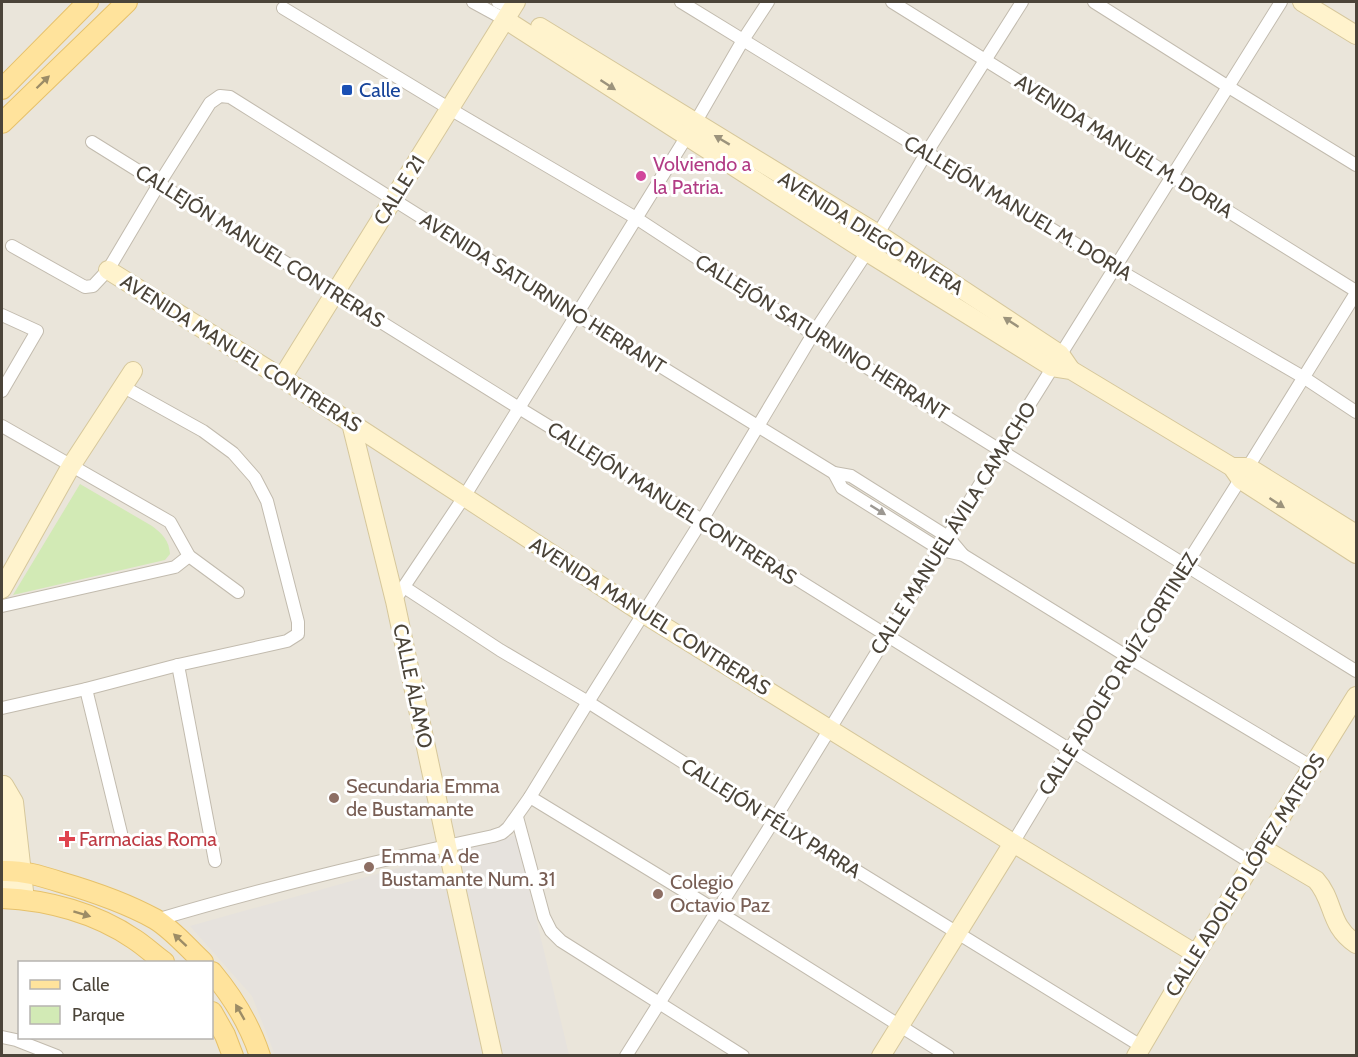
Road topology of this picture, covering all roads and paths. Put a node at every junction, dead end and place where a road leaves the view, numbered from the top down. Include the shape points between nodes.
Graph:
1 (88, 2) edge
2 (126, 2) edge
3 (473, 2) edge
4 (681, 2) edge
5 (768, 2) edge
6 (892, 2) edge
7 (1022, 2) edge
8 (1094, 2) edge
9 (1281, 2) edge
10 (1302, 2) edge
11 (284, 8) dead end
12 (508, 8) edge
13 (1356, 35) edge
14 (743, 40) junction
15 (986, 59) junction
16 (1227, 86) junction
17 (2, 89) edge
18 (450, 109) junction
19 (2, 123) edge
20 (691, 130) junction
21 (92, 142) dead end
22 (927, 152) junction
23 (1356, 165) edge
24 (1172, 176) junction
25 (159, 184) junction
26 (393, 200) junction
27 (636, 218) junction
28 (878, 234) junction
29 (12, 246) dead end
30 (867, 252) junction
31 (1115, 268) junction
32 (108, 270) junction
33 (1356, 292) edge
34 (335, 293) junction
35 (2, 315) edge
36 (577, 315) junction
37 (813, 334) junction
38 (1056, 361) junction
39 (1303, 377) junction
40 (282, 378) junction
41 (128, 379) joint
42 (2, 391) edge
43 (519, 408) junction
44 (1356, 412) edge
45 (351, 423) junction
46 (2, 426) edge
47 (757, 426) junction
48 (1001, 450) junction
49 (71, 466) junction
50 (1240, 471) junction
51 (834, 473) junction
52 (464, 497) junction
53 (702, 520) junction
54 (1356, 534) edge
55 (948, 537) junction
56 (941, 550) junction
57 (1356, 554) edge
58 (963, 555) junction
59 (189, 556) junction
60 (1186, 565) junction
61 (2, 589) edge
62 (238, 592) dead end
63 (400, 594) junction
64 (2, 606) edge
65 (644, 614) junction
66 (887, 636) junction
67 (1128, 657) junction
68 (178, 665) junction
69 (1356, 671) edge
70 (86, 689) junction
71 (1356, 696) edge
72 (588, 702) junction
73 (2, 708) edge
74 (829, 729) junction
75 (1069, 750) junction
76 (1312, 767) junction
77 (4, 795) edge
78 (530, 797) junction
79 (517, 817) junction
80 (774, 820) junction
81 (121, 833) dead end
82 (1013, 843) junction
83 (447, 846) junction
84 (1258, 856) junction
85 (215, 861) dead end
86 (11, 871) edge
87 (13, 899) edge
88 (717, 911) junction
89 (156, 920) junction
90 (958, 934) junction
91 (1356, 944) edge
92 (1196, 954) junction
93 (162, 961) edge
94 (201, 961) edge
95 (213, 973) edge
96 (660, 1003) junction
97 (213, 1014) edge
98 (899, 1026) junction
99 (2, 1037) edge
100 (1138, 1051) edge
101 (57, 1056) edge
102 (233, 1056) edge
103 (260, 1056) edge
104 (494, 1056) edge
105 (626, 1056) edge
106 (743, 1056) edge
107 (881, 1056) edge
108 (948, 1056) edge

1 - 17 main road
19 -> 2 main road
3 - 12 street
4 - 14 street, CALLEJÓN MANUEL M. DORIA
5 - 14 street
6 - 15 street, AVENIDA MANUEL M. DORIA
7 - 15 street
8 - 16 street
9 - 16 street, CALLE MANUEL ÁVILA CAMACHO
10 - 13 street
11 - 18 street, CALLEJÓN SATURNINO HERRANT
12 - 18 street, CALLE 21
12 - 20 street, AVENIDA DIEGO RIVERA
14 - 20 street
14 - 22 street, CALLEJÓN MANUEL M. DORIA
15 - 22 street
15 - 24 street, AVENIDA MANUEL M. DORIA
16 - 23 street
16 - 24 street, CALLE MANUEL ÁVILA CAMACHO
18 - 26 street, CALLE 21
18 - 27 street, CALLEJÓN SATURNINO HERRANT
20 - 27 street
28 -> 20 street, AVENIDA DIEGO RIVERA
20 - 30 street, AVENIDA DIEGO RIVERA
21 - 25 street, CALLEJÓN MANUEL CONTRERAS
22 - 28 street
22 - 31 street, CALLEJÓN MANUEL M. DORIA
24 - 31 street, CALLE MANUEL ÁVILA CAMACHO
24 - 33 street, AVENIDA MANUEL M. DORIA
25 - 26 street, AVENIDA SATURNINO HERRANT via 210,103 220,96 230,97
25 - 32 street
25 - 34 street, CALLEJÓN MANUEL CONTRERAS
26 - 34 street, CALLE 21
26 - 36 street, AVENIDA SATURNINO HERRANT
27 - 36 street
27 - 37 street, CALLEJÓN SATURNINO HERRANT
28 - 30 street
38 -> 28 street, AVENIDA DIEGO RIVERA
29 - 32 street via 85,287 93,286
30 - 37 street
30 - 38 street, AVENIDA DIEGO RIVERA
31 - 38 street, CALLE MANUEL ÁVILA CAMACHO
31 - 39 street, CALLEJÓN MANUEL M. DORIA
32 - 40 street, AVENIDA MANUEL CONTRERAS
33 - 39 street, CALLE ADOLFO RUÍZ CORTINEZ
34 - 40 street, CALLE 21
34 - 43 street, CALLEJÓN MANUEL CONTRERAS
35 - 42 street via 36,331
36 - 43 street
36 - 47 street, AVENIDA SATURNINO HERRANT
37 - 47 street
37 - 48 street, CALLEJÓN SATURNINO HERRANT
38 - 48 street, CALLE MANUEL ÁVILA CAMACHO
38 - 50 street, AVENIDA DIEGO RIVERA
39 - 44 street, CALLEJÓN MANUEL M. DORIA
39 - 50 street, CALLE ADOLFO RUÍZ CORTINEZ
40 - 45 street, AVENIDA MANUEL CONTRERAS
41 - 49 street
41 - 68 street via 233,453 255,477 267,501 298,622 298,634 287,641
43 - 52 street
43 - 53 street, CALLEJÓN MANUEL CONTRERAS
45 - 52 street, AVENIDA MANUEL CONTRERAS
45 - 63 street, CALLE ÁLAMO
46 - 49 street
47 - 51 street, AVENIDA SATURNINO HERRANT
47 - 53 street
48 - 55 street, CALLE MANUEL ÁVILA CAMACHO
48 - 60 street, CALLEJÓN SATURNINO HERRANT
49 - 59 street via 170,522
49 - 61 street
50 - 54 street, AVENIDA DIEGO RIVERA
50 -> 57 street, AVENIDA DIEGO RIVERA
50 - 60 street, CALLE ADOLFO RUÍZ CORTINEZ
51 - 55 street, AVENIDA SATURNINO HERRANT via 851,476
51 -> 56 street, AVENIDA SATURNINO HERRANT via 842,488
52 - 63 street
52 - 65 street, AVENIDA MANUEL CONTRERAS
53 - 65 street
53 - 66 street, CALLEJÓN MANUEL CONTRERAS
55 - 56 street, CALLE MANUEL ÁVILA CAMACHO
55 - 58 street, AVENIDA SATURNINO HERRANT
56 - 58 street, AVENIDA SATURNINO HERRANT
56 - 66 street, CALLE MANUEL ÁVILA CAMACHO
58 - 67 street, AVENIDA SATURNINO HERRANT
59 - 62 street
59 - 64 street via 174,567
60 - 67 street, CALLE ADOLFO RUÍZ CORTINEZ
60 - 69 street, CALLEJÓN SATURNINO HERRANT
63 - 72 street, CALLEJÓN FÉLIX PARRA
63 - 83 street, CALLE ÁLAMO
65 - 72 street
65 - 74 street, AVENIDA MANUEL CONTRERAS
66 - 74 street, CALLE MANUEL ÁVILA CAMACHO
66 - 75 street, CALLEJÓN MANUEL CONTRERAS
67 - 75 street, CALLE ADOLFO RUÍZ CORTINEZ
67 - 76 street, AVENIDA SATURNINO HERRANT
68 - 70 street
68 - 85 street
70 - 73 street
70 - 81 street
71 - 76 street, CALLE ADOLFO LÓPEZ MATEOS
72 - 78 street
72 - 80 street, CALLEJÓN FÉLIX PARRA
74 - 80 street, CALLE MANUEL ÁVILA CAMACHO
74 - 82 street, AVENIDA MANUEL CONTRERAS
75 - 82 street, CALLE ADOLFO RUÍZ CORTINEZ
75 - 84 street, CALLEJÓN MANUEL CONTRERAS
76 - 84 street, CALLE ADOLFO LÓPEZ MATEOS
77 - 86 street
77 - 86 street via 17,828
78 - 79 street
78 - 88 street
79 - 83 street via 502,833
79 - 96 street via 551,932
80 - 88 street, CALLE MANUEL ÁVILA CAMACHO
80 - 90 street, CALLEJÓN FÉLIX PARRA
82 - 90 street, CALLE ADOLFO RUÍZ CORTINEZ
82 - 92 street, AVENIDA MANUEL CONTRERAS
83 - 89 street
83 - 104 street, CALLE ÁLAMO
84 - 91 street via 1316,880 1338,926
84 - 92 street, CALLE ADOLFO LÓPEZ MATEOS
86 - 87 street
86 - 89 main road via 96,893
87 -> 93 main road via 88,915 136,940
88 - 96 street, CALLE MANUEL ÁVILA CAMACHO
88 - 98 street
94 -> 89 main road
90 - 98 street, CALLE ADOLFO RUÍZ CORTINEZ
90 - 100 street, CALLEJÓN FÉLIX PARRA
92 - 100 street, CALLE ADOLFO LÓPEZ MATEOS
103 -> 95 main road via 247,1026
96 - 105 street, CALLE MANUEL ÁVILA CAMACHO
96 - 106 street
97 - 102 main road
98 - 107 street, CALLE ADOLFO RUÍZ CORTINEZ
98 - 108 street
99 - 101 street

